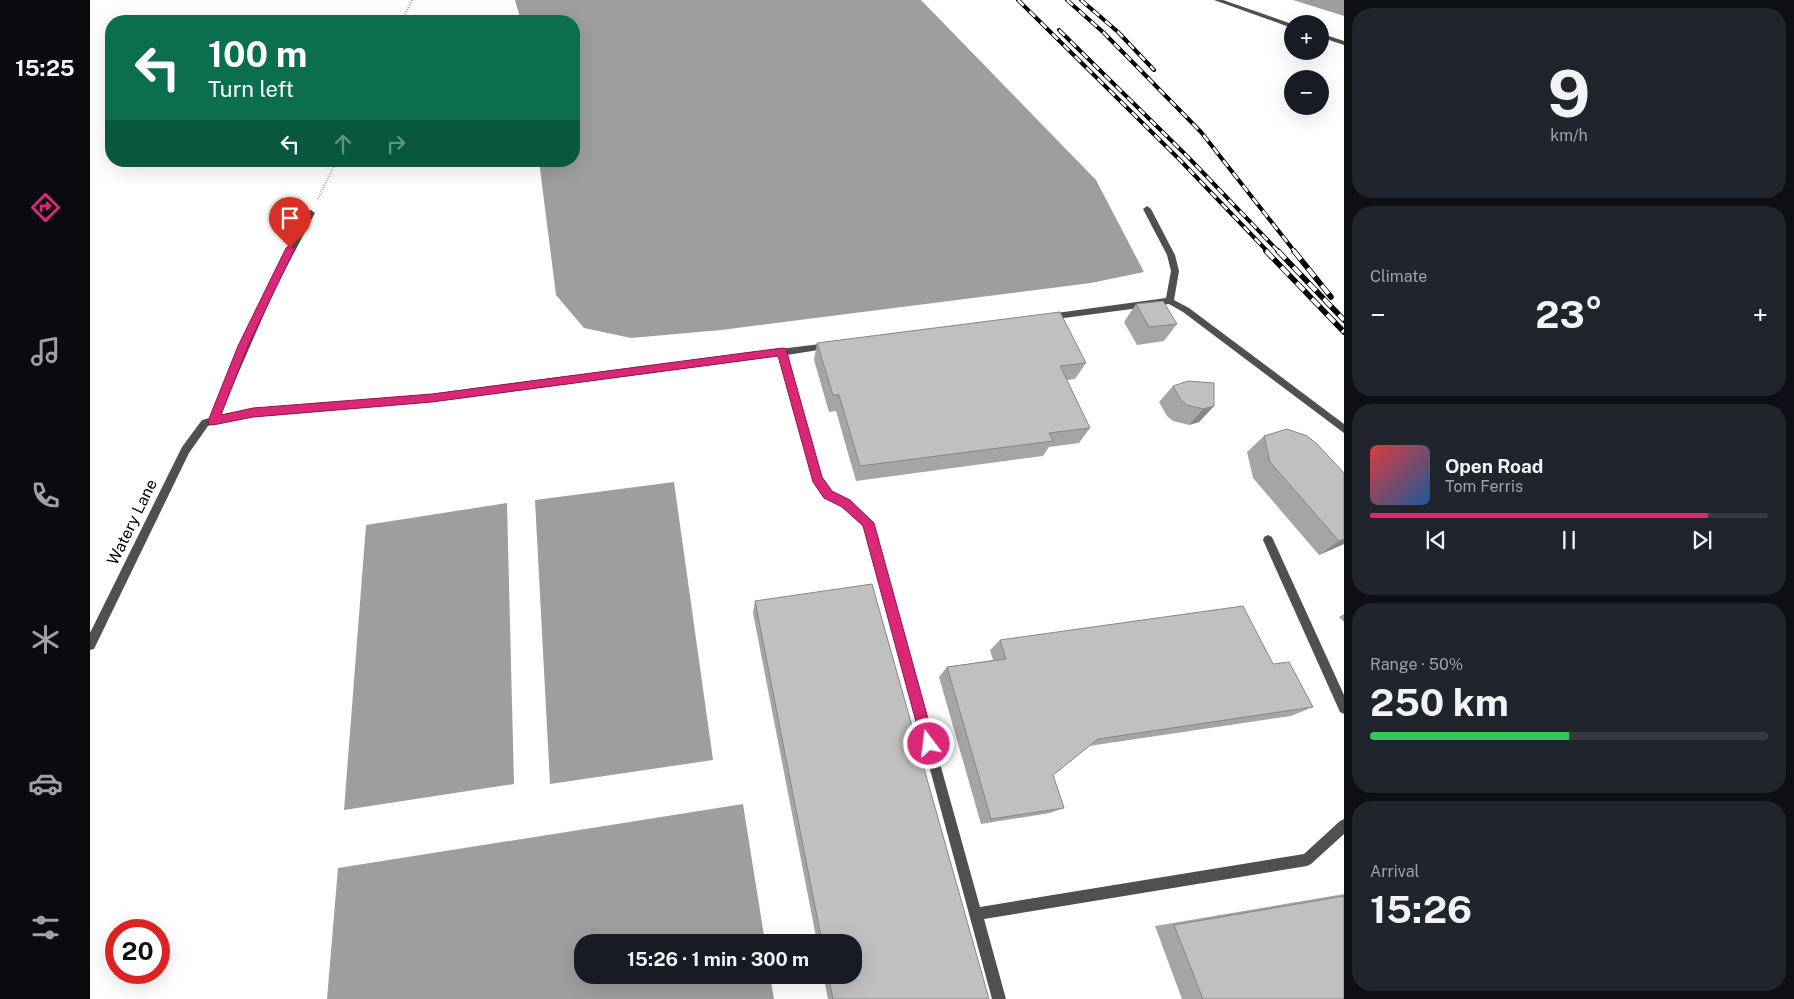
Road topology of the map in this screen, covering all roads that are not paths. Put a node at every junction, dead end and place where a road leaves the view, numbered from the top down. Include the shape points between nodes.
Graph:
1 (1217, 0) edge
2 (1284, 23) edge
3 (1329, 38) edge
4 (1344, 43) edge
5 (1147, 209) dead end
6 (311, 213) road end
7 (1170, 301) junction
8 (1044, 318) edge
9 (840, 344) edge
10 (782, 352) junction
11 (213, 421) junction
12 (1344, 429) edge
13 (1268, 540) dead end
14 (90, 645) edge
15 (1344, 708) edge
16 (1344, 825) edge
17 (976, 914) junction
18 (999, 999) edge

1 - 2 street
3 - 4 street
5 - 7 street via 1171,255 1175,271
6 - 11 street, Watery Lane via 290,248 247,338
7 - 8 street
7 - 12 street
9 - 10 street, Watery Lane
10 - 11 street, Watery Lane via 432,398 253,413
10 - 17 street via 817,479 828,495 846,503 868,523
11 - 14 street, Watery Lane via 205,423 185,450
13 - 15 street
16 - 17 street via 1308,860
17 - 18 street

